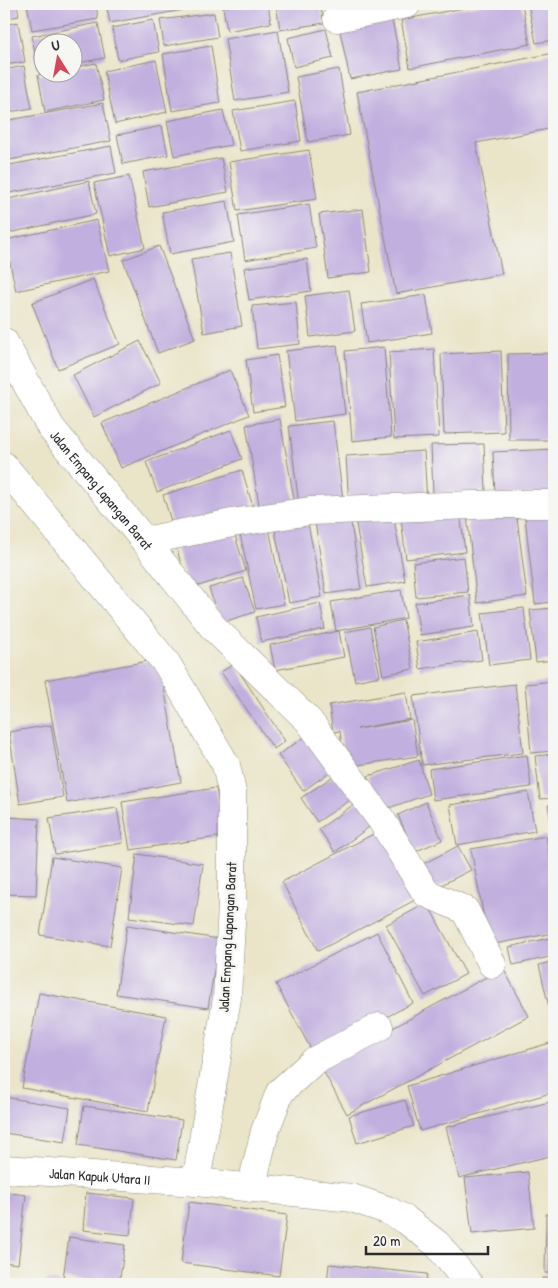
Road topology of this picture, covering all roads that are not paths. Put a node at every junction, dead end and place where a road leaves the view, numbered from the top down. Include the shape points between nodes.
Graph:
1 (407, 4) edge
2 (337, 18) dead end
3 (4, 342) edge
4 (4, 466) edge
5 (554, 504) edge
6 (145, 541) junction
7 (492, 964) dead end
8 (379, 1027) dead end
9 (4, 1169) edge
10 (196, 1182) junction
11 (250, 1188) junction
12 (469, 1284) edge

1 - 2 street
3 - 6 street, Jalan Empang Lapangan Barat via 51,428
4 - 10 street, Jalan Empang Lapangan Barat via 167,664 226,764 232,792 232,905 227,998
5 - 6 street via 310,511
6 - 7 street, Jalan Empang Lapangan Barat via 213,627 309,721 382,821 426,893 465,910
8 - 11 street via 314,1061 280,1092 265,1131
9 - 10 street, Jalan Kapuk Utara II
10 - 11 street, Jalan Kapuk Utara II
11 - 12 street, Jalan Kapuk Utara II via 352,1198 387,1210 438,1244

